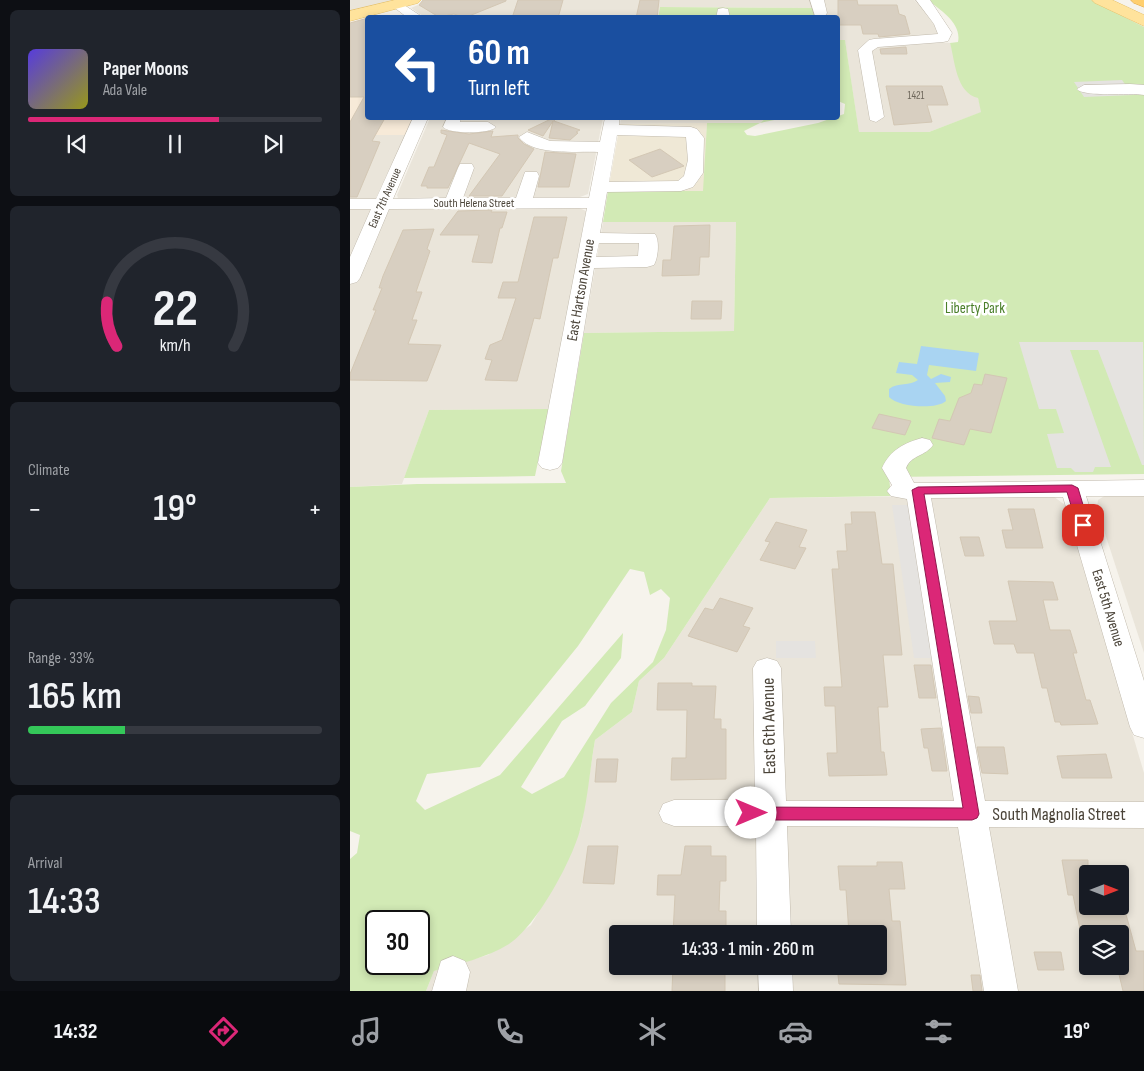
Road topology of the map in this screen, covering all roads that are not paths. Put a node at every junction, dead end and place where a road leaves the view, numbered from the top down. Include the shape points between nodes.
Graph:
1 (413, 0) edge
2 (923, 0) edge
3 (1100, 0) edge
4 (1139, 0) edge
5 (1144, 2) edge
6 (398, 5) junction
7 (413, 15) edge
8 (350, 16) edge
9 (1144, 21) edge
10 (1084, 90) dead end
11 (1144, 90) edge
12 (876, 117) dead end
13 (419, 120) edge
14 (453, 120) edge
15 (611, 124) edge
16 (488, 127) dead end
17 (527, 137) dead end
18 (607, 147) junction
19 (466, 168) dead end
20 (531, 176) dead end
21 (599, 195) junction
22 (453, 203) junction
23 (523, 203) junction
24 (350, 204) edge
25 (383, 204) junction
26 (591, 238) junction
27 (586, 263) junction
28 (350, 278) edge
29 (922, 445) dead end
30 (550, 463) dead end
31 (1072, 488) junction
32 (1144, 488) edge
33 (908, 490) junction
34 (767, 668) dead end
35 (1144, 727) edge
36 (674, 813) dead end
37 (771, 813) junction
38 (972, 814) junction
39 (1144, 815) edge
40 (774, 925) edge
41 (775, 975) edge
42 (776, 991) edge
43 (1001, 991) edge

1 - 6 main road
2 - 12 street via 942,24 943,38 874,43 865,50
3 - 9 main road
4 - 5 highway
6 - 7 street
6 - 8 main road
10 - 11 street
13 - 25 street, East 7th Avenue
14 - 16 street via 451,127
15 - 18 street, East Hartson Avenue
15 - 21 street, South Helena Street via 691,132 696,138 695,176 690,183 680,186
17 - 18 street via 542,150
18 - 21 street, East Hartson Avenue
19 - 22 street
20 - 23 street
21 - 23 street, South Helena Street
21 - 26 street, East Hartson Avenue
22 - 23 street, South Helena Street
22 - 25 street, South Helena Street
24 - 25 street, South Helena Street
25 - 28 street, East 7th Avenue
26 - 27 street, East Hartson Avenue
26 - 27 street via 650,238 648,262
27 - 30 street, East Hartson Avenue
29 - 33 street via 908,450 896,460 894,468
31 - 32 street
31 - 33 street
31 - 35 street, East 5th Avenue
33 - 38 street
34 - 37 street, East 6th Avenue
36 - 37 street, South Magnolia Street
37 - 38 street, South Magnolia Street
37 - 40 street, East 6th Avenue
38 - 39 street, South Magnolia Street
38 - 43 street
41 - 42 street

